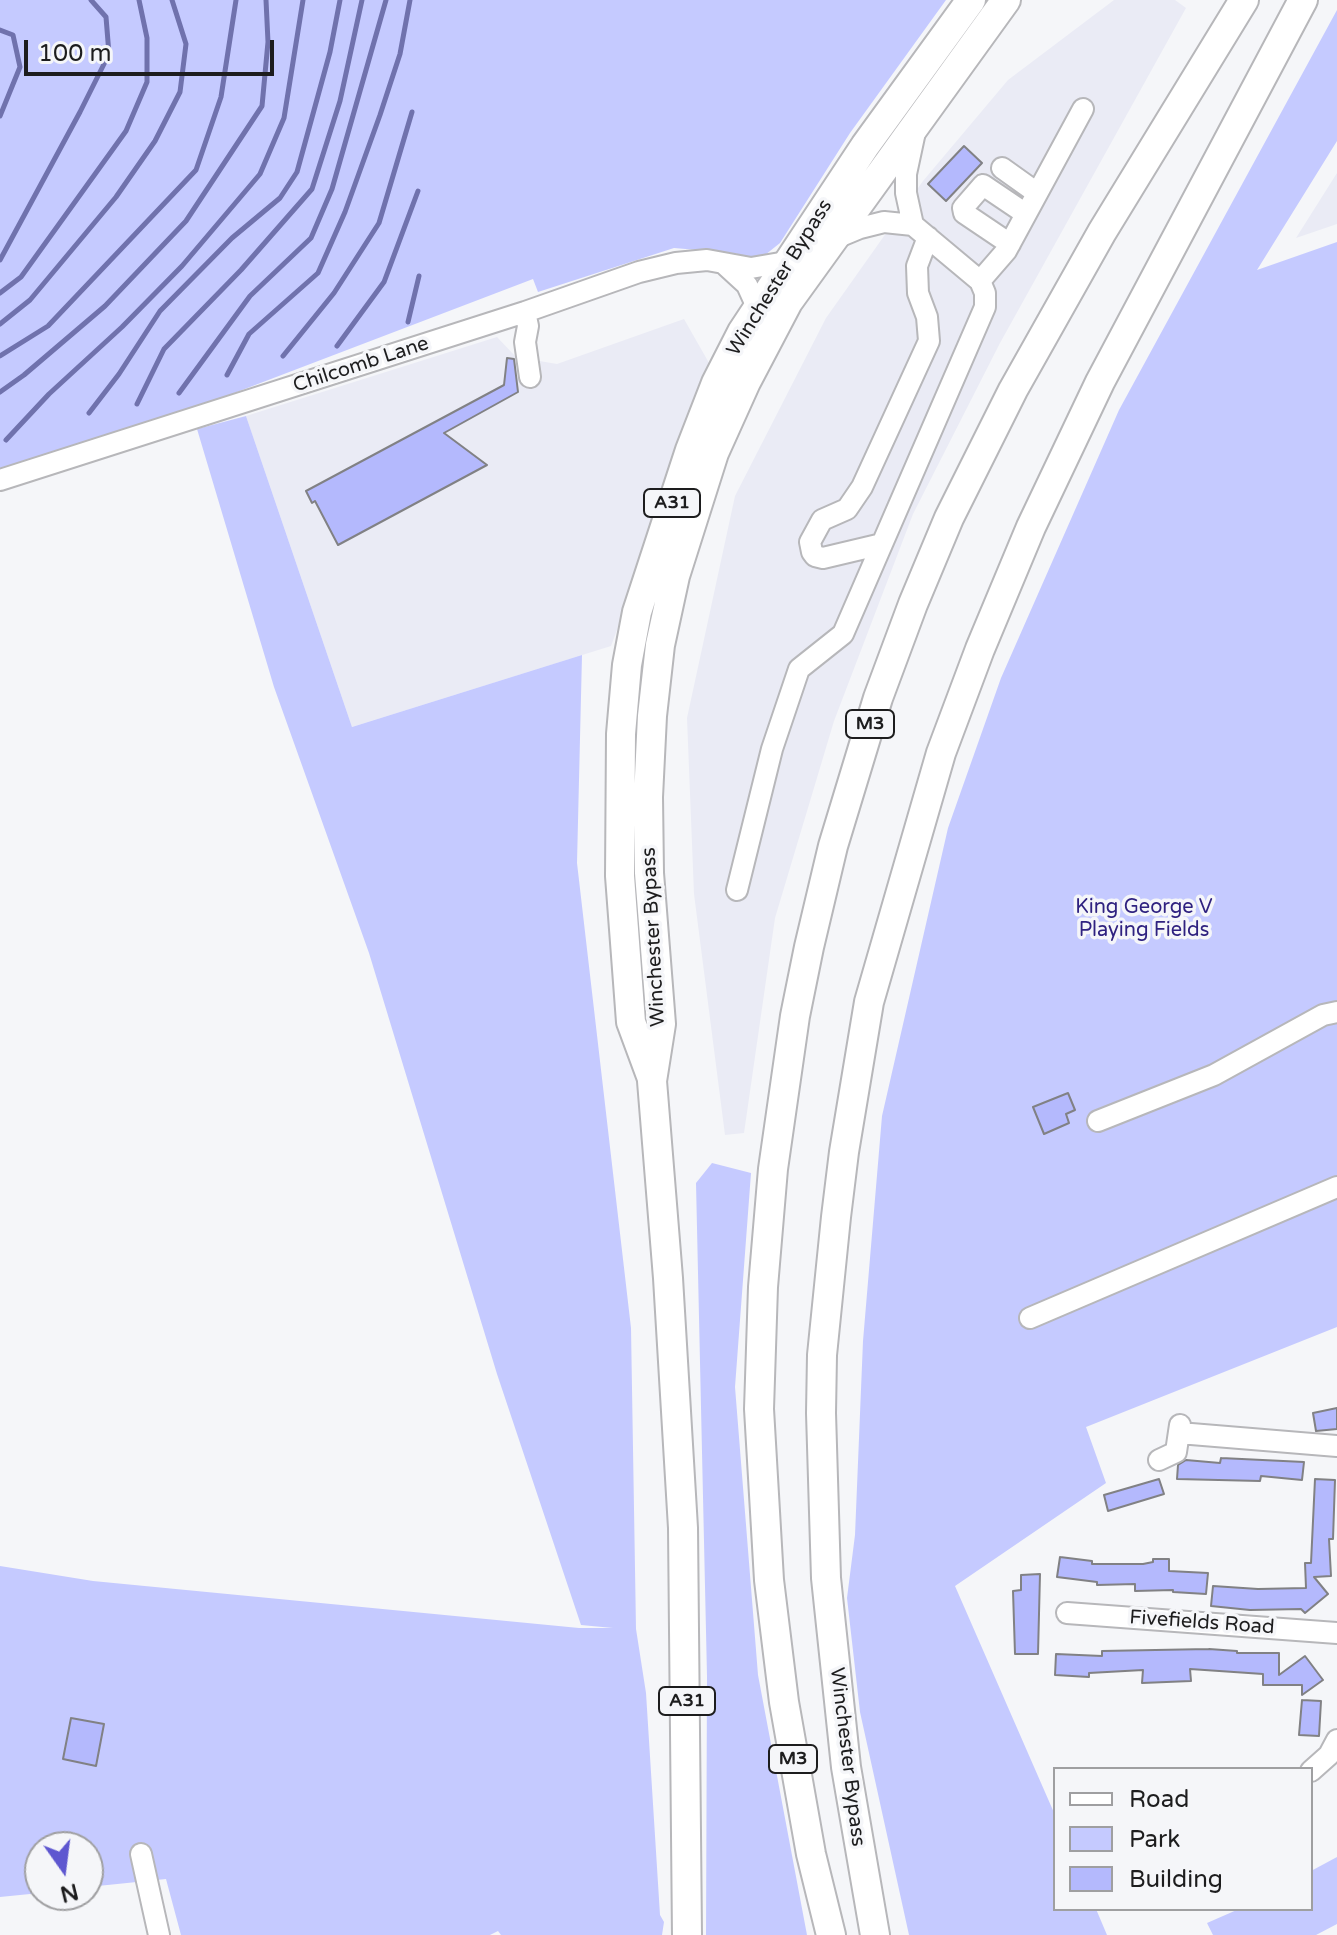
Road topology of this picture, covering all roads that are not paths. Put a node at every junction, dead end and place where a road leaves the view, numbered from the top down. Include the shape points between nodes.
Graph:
1 (971, 0) edge
2 (1006, 0) edge
3 (1244, 0) edge
4 (1303, 0) edge
5 (1083, 109) dead end
6 (917, 120) junction
7 (1002, 168) dead end
8 (1037, 193) junction
9 (1026, 214) junction
10 (920, 231) junction
11 (832, 240) junction
12 (1010, 244) junction
13 (786, 262) junction
14 (723, 263) junction
15 (980, 281) junction
16 (757, 307) junction
17 (525, 312) junction
18 (530, 377) dead end
19 (0, 480) edge
20 (882, 544) junction
21 (737, 890) dead end
22 (1337, 1012) edge
23 (652, 1081) junction
24 (1098, 1121) dead end
25 (1337, 1187) edge
26 (1030, 1318) dead end
27 (1337, 1446) edge
28 (1159, 1460) dead end
29 (1067, 1613) dead end
30 (1337, 1633) edge
31 (1337, 1740) edge
32 (1313, 1769) edge
33 (141, 1854) dead end
34 (159, 1935) edge
35 (687, 1935) edge
36 (831, 1935) edge
37 (875, 1935) edge

1 - 13 highway, Winchester Bypass / A31
2 - 6 highway, Winchester Bypass / A31
3 - 36 highway, M3 via 1102,232 949,518 878,698 806,961 773,1169 759,1409 769,1580 791,1746
4 - 37 highway, Winchester Bypass / M3 via 1100,382 1031,527 941,753 869,1002 830,1268 821,1413 826,1578 846,1767
5 - 8 street
6 - 10 street via 906,193
6 - 11 highway, Winchester Bypass / A31
7 - 8 street
8 - 9 street
9 - 12 street
9 - 12 street via 983,185 963,208
10 - 11 street via 884,222
10 - 15 street
10 - 20 street via 918,293 929,341 862,487 847,509 822,520 810,542 815,556 823,558
11 - 23 highway, Winchester Bypass / A31 via 788,302 714,453 675,576 660,645 648,797 661,1024
12 - 15 street
13 - 14 street, Chilcomb Lane via 751,268
13 - 16 highway, Winchester Bypass / A31
14 - 16 street via 747,285
14 - 17 street, Chilcomb Lane via 676,263 639,272
15 - 20 street via 985,307
16 - 23 highway, Winchester Bypass / A31 via 716,383 690,450 637,612 627,665 620,876 631,1022
17 - 18 street
17 - 19 street, Chilcomb Lane
20 - 21 street via 843,634 799,669 772,749
22 - 24 street via 1214,1075
23 - 35 highway, A31 via 683,1528
25 - 26 street
27 - 28 street via 1180,1429 1176,1452
29 - 30 street, Fivefields Road
31 - 32 street
33 - 34 street

